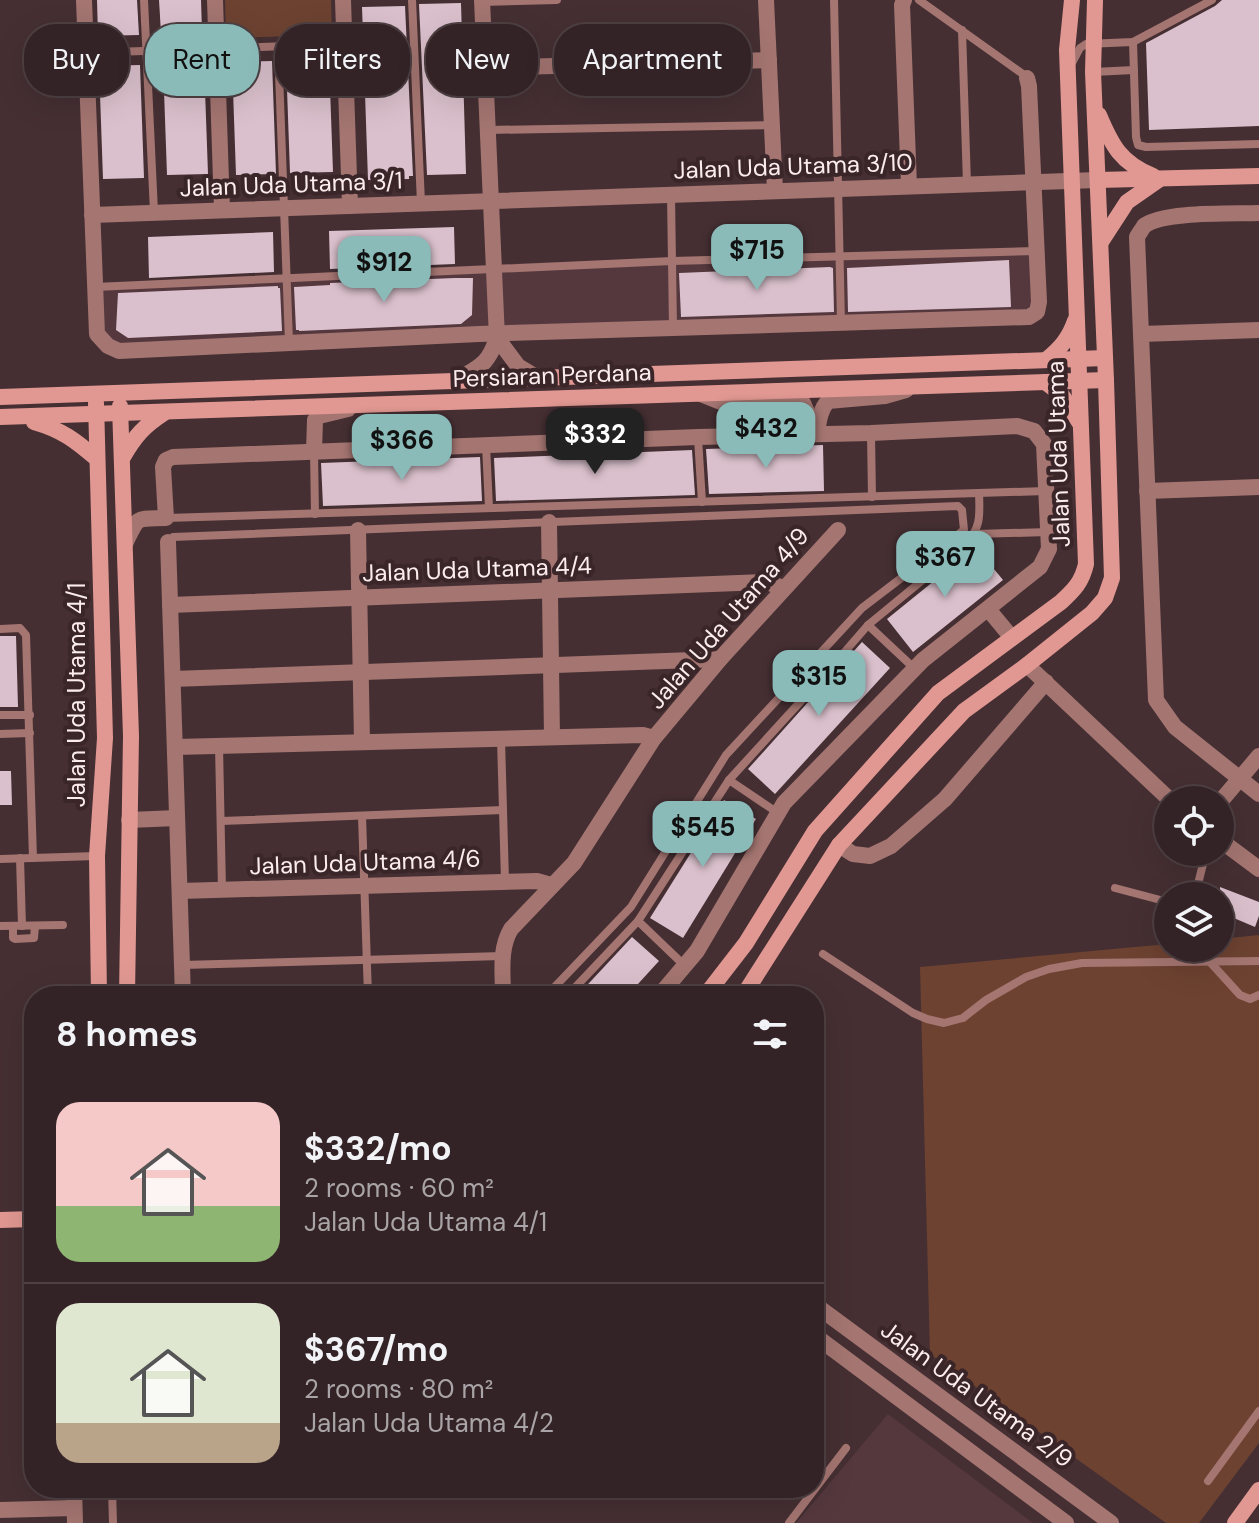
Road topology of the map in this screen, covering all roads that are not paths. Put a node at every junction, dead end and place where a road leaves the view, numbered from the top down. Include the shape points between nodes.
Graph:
1 (84, 0) edge
2 (144, 0) edge
3 (215, 0) edge
4 (343, 0) edge
5 (412, 0) edge
6 (557, 0) edge
7 (766, 0) edge
8 (834, 0) edge
9 (904, 0) edge
10 (919, 0) edge
11 (1072, 0) edge
12 (1095, 0) edge
13 (1212, 0) edge
14 (482, 1) edge
15 (85, 24) edge
16 (145, 24) edge
17 (216, 24) edge
18 (344, 24) edge
19 (483, 24) edge
20 (962, 30) junction
21 (1133, 42) junction
22 (1093, 43) junction
23 (769, 60) junction
24 (538, 67) edge
25 (1134, 70) junction
26 (1068, 71) junction
27 (1093, 72) junction
28 (1027, 78) joint
29 (88, 96) edge
30 (149, 96) edge
31 (218, 96) edge
32 (280, 96) edge
33 (347, 96) edge
34 (486, 96) edge
35 (1095, 107) junction
36 (772, 125) junction
37 (488, 130) junction
38 (1259, 144) edge
39 (1259, 176) edge
40 (1160, 179) junction
41 (1098, 180) junction
42 (1073, 181) junction
43 (1033, 182) junction
44 (967, 184) junction
45 (909, 186) junction
46 (838, 189) junction
47 (775, 191) junction
48 (671, 195) junction
49 (491, 201) junction
50 (421, 203) junction
51 (350, 206) junction
52 (284, 208) junction
53 (222, 210) junction
54 (154, 212) junction
55 (1259, 213) edge
56 (92, 215) junction
57 (1101, 242) junction
58 (1036, 251) junction
59 (840, 258) junction
60 (672, 261) junction
61 (493, 268) junction
62 (287, 278) junction
63 (95, 287) junction
64 (1077, 315) junction
65 (841, 323) junction
66 (673, 328) junction
67 (1259, 330) edge
68 (1141, 334) junction
69 (496, 336) junction
70 (1259, 340) edge
71 (289, 342) junction
72 (1105, 358) junction
73 (1079, 359) junction
74 (1046, 360) junction
75 (538, 378) junction
76 (1080, 380) junction
77 (1106, 380) junction
78 (454, 382) junction
79 (1045, 382) junction
80 (918, 386) junction
81 (120, 393) junction
82 (96, 394) junction
83 (700, 394) junction
84 (0, 397) edge
85 (369, 405) junction
86 (165, 412) junction
87 (121, 413) junction
88 (96, 414) junction
89 (8, 417) edge
90 (1081, 427) junction
91 (871, 433) junction
92 (817, 434) junction
93 (698, 437) junction
94 (486, 445) junction
95 (314, 452) junction
96 (97, 459) junction
97 (122, 459) junction
98 (1259, 487) edge
99 (1046, 491) junction
100 (1147, 491) junction
101 (979, 493) junction
102 (872, 497) junction
103 (702, 502) junction
104 (489, 508) junction
105 (315, 514) junction
106 (166, 518) junction
107 (549, 522) junction
108 (358, 530) junction
109 (838, 530) dead end
110 (1048, 532) junction
111 (975, 534) junction
112 (168, 542) joint
113 (125, 544) junction
114 (784, 588) junction
115 (550, 591) junction
116 (360, 598) junction
117 (170, 605) junction
118 (988, 609) junction
119 (868, 625) junction
120 (0, 629) edge
121 (1012, 638) junction
122 (720, 659) junction
123 (551, 665) junction
124 (1027, 665) junction
125 (915, 669) junction
126 (361, 672) junction
127 (173, 679) junction
128 (1046, 682) junction
129 (0, 715) edge
130 (30, 715) junction
131 (30, 733) junction
132 (0, 734) edge
133 (552, 737) junction
134 (501, 738) junction
135 (654, 738) junction
136 (362, 742) junction
137 (219, 746) junction
138 (175, 747) junction
139 (1259, 756) edge
140 (1240, 779) junction
141 (729, 780) junction
142 (1155, 786) edge
143 (1234, 786) edge
144 (1259, 794) edge
145 (503, 810) junction
146 (778, 813) junction
147 (362, 816) junction
148 (177, 818) junction
149 (129, 820) junction
150 (221, 821) junction
151 (839, 845) junction
152 (1234, 850) edge
153 (97, 856) junction
154 (20, 858) junction
155 (33, 858) junction
156 (0, 859) edge
157 (1259, 869) edge
158 (505, 882) junction
159 (551, 885) junction
160 (364, 886) junction
161 (1115, 888) dead end
162 (222, 890) junction
163 (180, 891) junction
164 (1154, 898) edge
165 (638, 921) junction
166 (63, 925) dead end
167 (0, 926) edge
168 (17, 926) junction
169 (35, 926) junction
170 (823, 954) dead end
171 (502, 956) junction
172 (367, 960) junction
173 (1259, 961) edge
174 (1210, 962) joint
175 (1234, 962) edge
176 (182, 965) junction
177 (685, 966) junction
178 (99, 986) edge
179 (127, 986) edge
180 (183, 986) edge
181 (368, 986) edge
182 (503, 986) edge
183 (556, 986) edge
184 (576, 986) edge
185 (668, 986) edge
186 (713, 986) edge
187 (749, 986) edge
188 (1259, 995) edge
189 (24, 1219) edge
190 (0, 1220) edge
191 (824, 1311) edge
192 (824, 1342) edge
193 (1259, 1411) edge
194 (846, 1448) dead end
195 (824, 1477) edge
196 (1208, 1481) dead end
197 (1259, 1490) edge
198 (112, 1498) edge
199 (808, 1498) edge
200 (0, 1510) edge
201 (75, 1516) edge
202 (113, 1523) edge
203 (789, 1523) edge
204 (1066, 1523) edge
205 (1111, 1523) edge
206 (1235, 1523) edge

1 - 15 street
2 - 16 lane
3 - 17 street
4 - 18 street
5 - 50 lane
6 - 14 lane
7 - 23 street
8 - 46 lane
9 - 45 street
10 - 20 lane
11 - 26 main road, Jalan Uda Utama
12 - 22 main road, Jalan Uda Utama
13 - 21 lane
14 - 19 street
20 - 28 lane
20 - 44 lane
21 - 22 lane
21 - 25 lane
22 - 26 lane via 1082,45
22 - 27 main road, Jalan Uda Utama
23 - 24 street
23 - 36 street
25 - 27 lane
25 - 38 lane via 1138,145
26 - 42 main road, Jalan Uda Utama
27 - 35 main road, Jalan Uda Utama
28 - 43 street
29 - 56 street
30 - 54 lane
31 - 53 street
32 - 52 lane
33 - 51 street
34 - 37 street
35 - 40 main road via 1119,155
35 - 41 main road, Jalan Uda Utama
36 - 37 lane
36 - 47 street
37 - 49 street
39 - 40 main road
40 - 41 main road
40 - 57 main road via 1127,202
41 - 42 street, Jalan Uda Utama 3/10
41 - 57 main road, Jalan Uda Utama
42 - 43 street, Jalan Uda Utama 3/10
42 - 64 main road, Jalan Uda Utama
43 - 44 street, Jalan Uda Utama 3/10
43 - 58 street
44 - 45 street, Jalan Uda Utama 3/10
45 - 46 street, Jalan Uda Utama 3/10
46 - 47 street, Jalan Uda Utama 3/10
46 - 59 lane
47 - 48 street, Jalan Uda Utama 3/10
48 - 49 street, Jalan Uda Utama 3/10
48 - 60 lane
49 - 50 street, Jalan Uda Utama 3/1
49 - 61 street
50 - 51 street, Jalan Uda Utama 3/1
51 - 52 street, Jalan Uda Utama 3/1
52 - 53 street, Jalan Uda Utama 3/1
52 - 62 lane
53 - 54 street, Jalan Uda Utama 3/1
54 - 56 street, Jalan Uda Utama 3/1
55 - 68 street via 1174,216 1143,227 1137,237
56 - 63 street
57 - 72 main road, Jalan Uda Utama
58 - 59 lane
58 - 65 street via 1039,302 1029,317
59 - 60 lane
59 - 65 lane
60 - 61 lane
60 - 66 lane
61 - 62 lane
61 - 69 street
62 - 63 lane
62 - 71 lane
63 - 71 street via 97,334 119,351
64 - 73 main road, Jalan Uda Utama
64 - 74 main road via 1071,335
65 - 66 street
66 - 69 street
67 - 68 street
67 - 70 street
68 - 100 street
69 - 71 street
69 - 75 street via 518,366
69 - 78 street via 491,356
72 - 73 main road, Persiaran Perdana
72 - 77 main road, Jalan Uda Utama
73 - 74 main road, Persiaran Perdana
73 - 76 main road, Jalan Uda Utama
74 - 75 main road, Persiaran Perdana
75 - 78 main road, Persiaran Perdana
76 - 77 main road, Persiaran Perdana
76 - 79 main road, Persiaran Perdana
76 - 90 main road, Jalan Uda Utama
77 - 124 main road, Jalan Uda Utama via 1112,578 1092,613
78 - 81 main road, Persiaran Perdana
79 - 80 main road, Persiaran Perdana
79 - 90 main road via 1062,395
80 - 83 main road, Persiaran Perdana
80 - 92 street via 885,396 828,401
81 - 82 main road, Persiaran Perdana
81 - 87 main road, Jalan Uda Utama 4/1
82 - 84 main road, Persiaran Perdana
82 - 88 main road, Jalan Uda Utama 4/1
83 - 85 main road, Persiaran Perdana
83 - 92 street via 734,403 797,400
85 - 86 main road, Persiaran Perdana
85 - 95 street via 319,416
86 - 87 main road, Persiaran Perdana
86 - 97 main road via 146,424
87 - 88 main road, Persiaran Perdana
87 - 97 main road, Jalan Uda Utama 4/1
88 - 89 main road, Persiaran Perdana
88 - 96 main road, Jalan Uda Utama 4/1
89 - 96 main road via 55,428
90 - 121 main road, Jalan Uda Utama via 1083,576 1076,589
91 - 92 street
91 - 99 street via 1017,426 1034,431 1044,444
91 - 102 lane
92 - 93 street
93 - 94 street
93 - 103 lane
94 - 95 street
94 - 104 lane
95 - 105 lane
95 - 106 street via 169,458 163,467
96 - 153 main road, Jalan Uda Utama 4/1 via 105,738
97 - 113 main road, Jalan Uda Utama 4/1
98 - 100 street
99 - 101 lane
99 - 110 street
100 - 140 street via 1156,700 1175,727
101 - 102 lane
101 - 111 lane
102 - 103 lane
103 - 104 lane
104 - 105 lane
105 - 106 lane
106 - 113 street via 139,519
107 - 108 lane
107 - 115 street
107 - 183 lane via 958,506 964,530 862,608 726,755 631,907
108 - 112 lane via 173,537
108 - 116 street
109 - 114 street, Jalan Uda Utama 4/9
110 - 111 lane
110 - 118 street via 1049,549 1040,567
111 - 119 lane
112 - 117 street
113 - 149 main road, Jalan Uda Utama 4/1
114 - 115 street, Jalan Uda Utama 4/4 via 766,582
114 - 122 street, Jalan Uda Utama 4/9
115 - 116 street, Jalan Uda Utama 4/4
115 - 123 street
116 - 117 street, Jalan Uda Utama 4/4
116 - 126 street
117 - 127 street
118 - 121 street
118 - 125 street
119 - 125 lane
119 - 141 lane
120 - 130 lane via 20,628 26,635
121 - 186 main road, Jalan Uda Utama via 938,693 815,831 746,943
122 - 123 street
122 - 135 street, Jalan Uda Utama 4/9
123 - 126 street
123 - 133 street
124 - 128 street
124 - 151 main road, Jalan Uda Utama via 964,711
125 - 146 street
126 - 127 street
126 - 136 street
127 - 138 street
128 - 142 street
128 - 151 street via 945,799 891,846 870,856
129 - 130 lane
130 - 131 lane
131 - 132 lane
131 - 155 lane
133 - 134 street
133 - 135 street
134 - 136 street
134 - 145 lane
135 - 159 street, Jalan Uda Utama 4/9 via 574,863
136 - 137 street
137 - 138 street
137 - 150 lane
138 - 148 street
139 - 140 street
140 - 143 street
140 - 144 street
141 - 146 lane
141 - 165 lane
145 - 147 lane
145 - 158 lane
146 - 177 street
147 - 150 lane
147 - 160 lane
148 - 149 street
148 - 163 street
149 - 179 main road, Jalan Uda Utama 4/1
150 - 162 lane
151 - 187 main road, Jalan Uda Utama
152 - 157 street
153 - 155 lane
153 - 178 main road, Jalan Uda Utama 4/1
154 - 155 lane
154 - 156 lane
154 - 168 lane
158 - 159 street, Jalan Uda Utama 4/6
158 - 160 street, Jalan Uda Utama 4/6
159 - 171 street, Jalan Uda Utama 4/9 via 511,929
160 - 162 street, Jalan Uda Utama 4/6
160 - 172 lane
161 - 164 lane
162 - 163 street, Jalan Uda Utama 4/6
163 - 176 street
165 - 177 lane
165 - 184 lane
166 - 169 lane
167 - 168 lane
168 - 169 lane
168 - 169 lane via 15,939 34,938
170 - 174 lane via 913,1013 944,1023 963,1018 1026,977 1049,969 1082,963
171 - 172 lane
171 - 182 street
172 - 176 lane
172 - 181 lane
173 - 175 lane
174 - 188 lane via 1240,995
176 - 180 street
177 - 185 street
189 - 190 main road
191 - 205 street, Jalan Uda Utama 2/9
192 - 204 street, Jalan Uda Utama 2/9
193 - 196 lane
194 - 195 lane
197 - 206 main road
198 - 202 lane
199 - 203 lane
200 - 201 street

